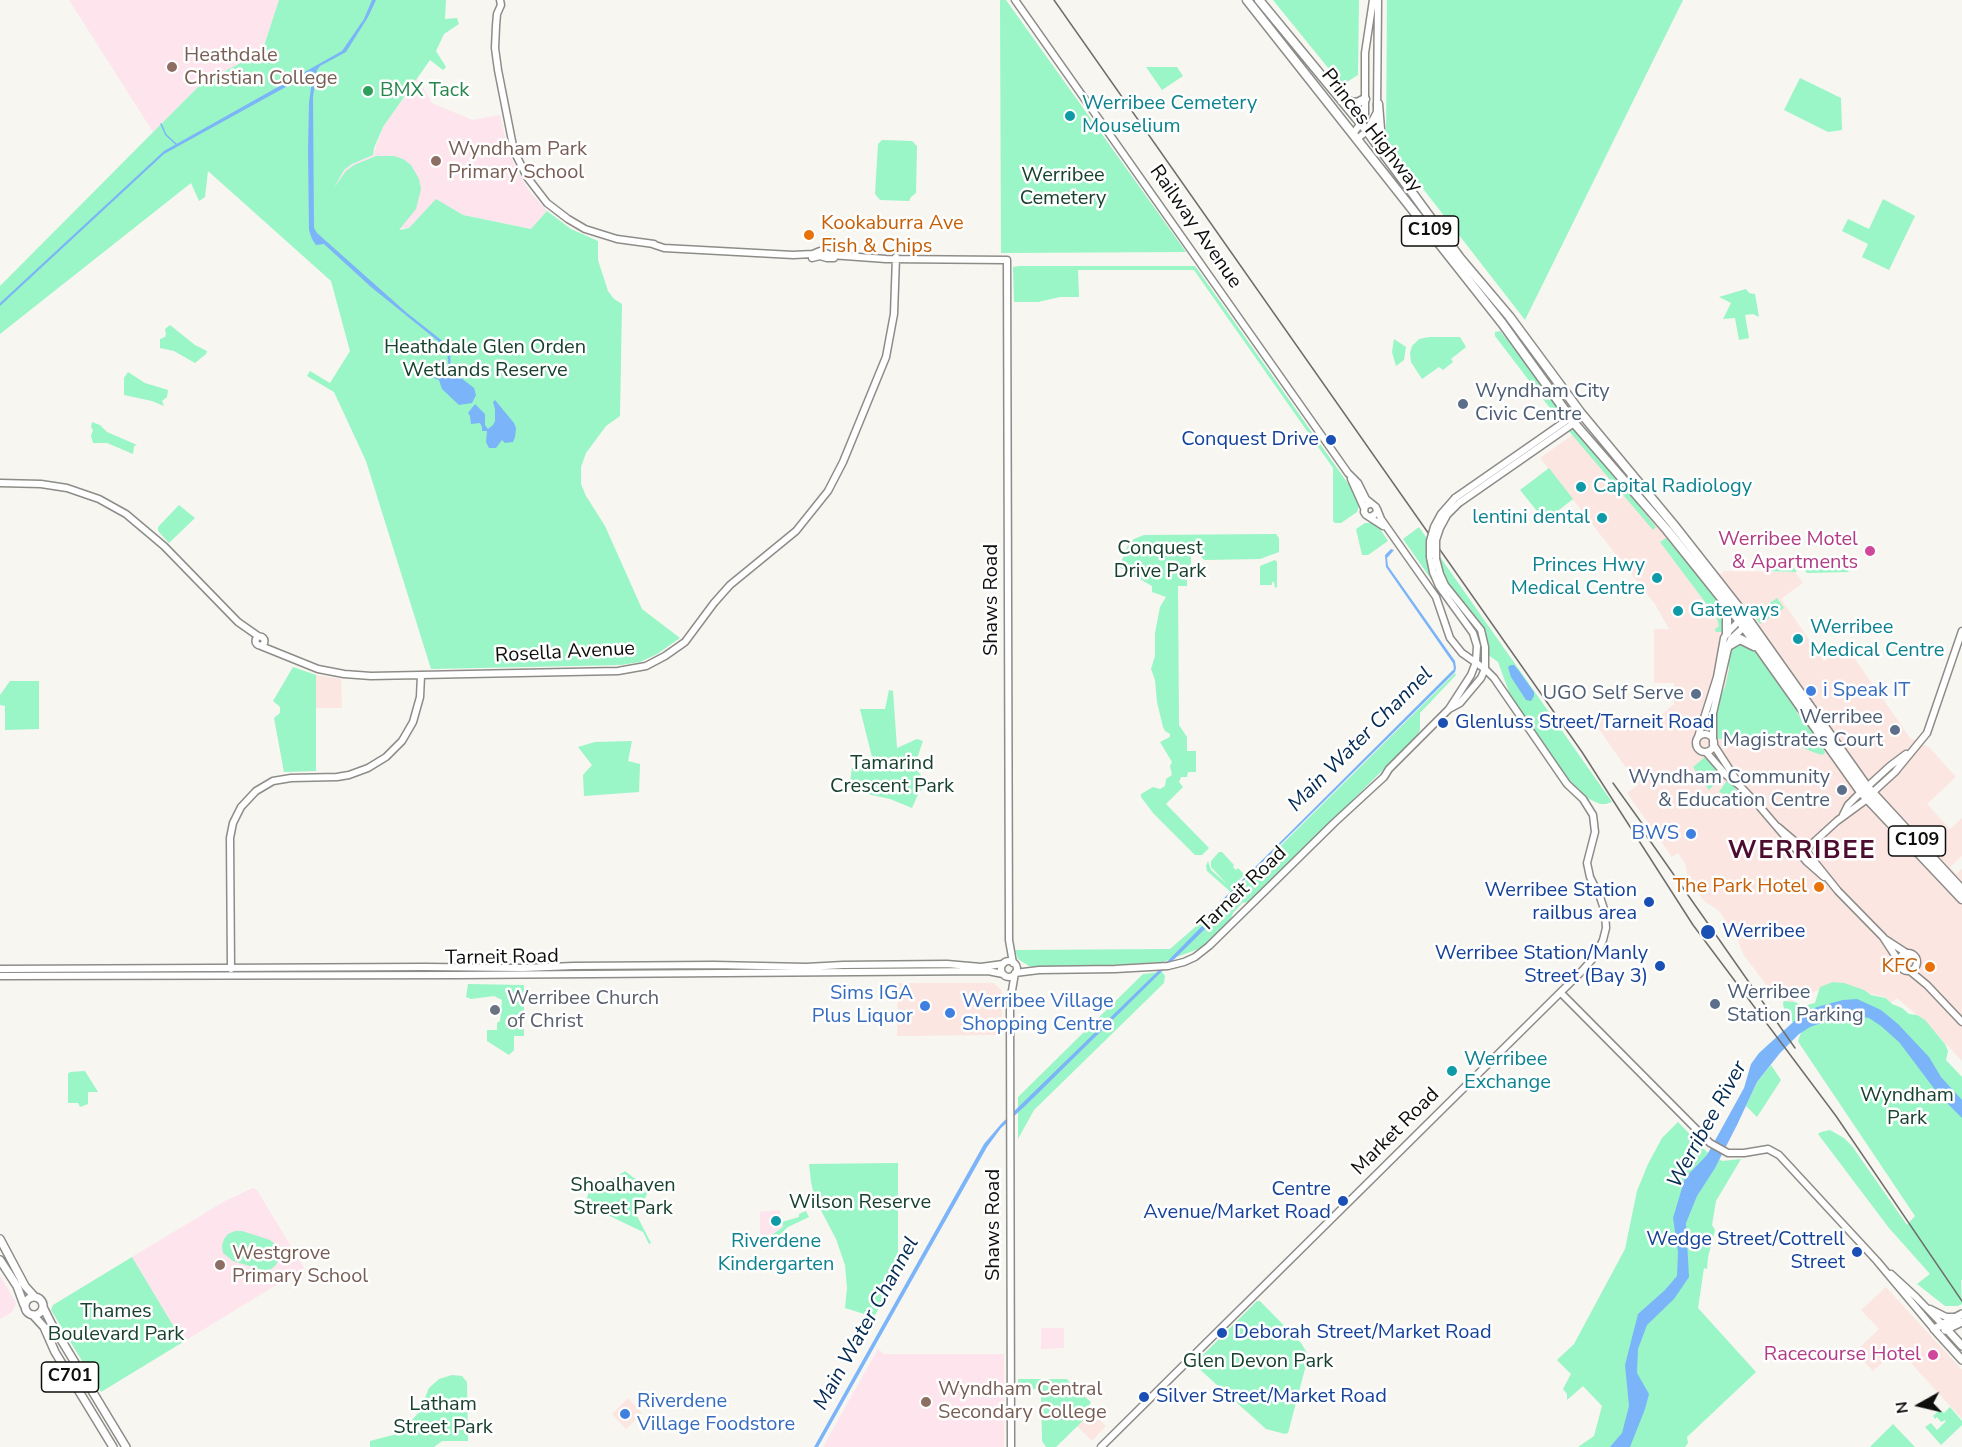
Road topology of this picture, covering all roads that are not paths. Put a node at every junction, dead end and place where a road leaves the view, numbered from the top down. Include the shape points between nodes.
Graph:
1 (500, 0) edge
2 (1015, 0) edge
3 (1246, 0) edge
4 (1259, 0) edge
5 (1373, 0) edge
6 (1378, 0) edge
7 (1365, 99) junction
8 (1341, 101) junction
9 (1378, 104) junction
10 (1361, 124) junction
11 (1367, 131) junction
12 (1355, 137) junction
13 (1376, 143) junction
14 (1450, 245) junction
15 (896, 258) junction
16 (1451, 258) junction
17 (1506, 320) junction
18 (1580, 412) junction
19 (1572, 420) junction
20 (1348, 473) junction
21 (0, 483) edge
22 (1371, 503) junction
23 (1364, 508) junction
24 (1377, 509) junction
25 (1370, 517) junction
26 (1670, 527) junction
27 (1392, 534) junction
28 (1433, 558) junction
29 (1720, 597) junction
30 (1745, 621) junction
31 (1962, 631) edge
32 (1727, 633) junction
33 (1728, 646) junction
34 (1762, 652) junction
35 (1476, 662) junction
36 (1485, 669) junction
37 (421, 675) junction
38 (1794, 691) junction
39 (1449, 709) junction
40 (1698, 737) junction
41 (1713, 743) junction
42 (1706, 752) junction
43 (1740, 786) junction
44 (1867, 793) junction
45 (1921, 850) junction
46 (1802, 852) junction
47 (1962, 890) edge
48 (1962, 899) edge
49 (1882, 937) junction
50 (1009, 940) junction
51 (1908, 954) junction
52 (1004, 963) junction
53 (1900, 963) junction
54 (919, 964) junction
55 (933, 964) junction
56 (1014, 964) junction
57 (1917, 965) junction
58 (687, 966) junction
59 (231, 967) junction
60 (364, 967) junction
61 (0, 969) edge
62 (1039, 970) junction
63 (1910, 971) junction
64 (687, 973) junction
65 (919, 973) junction
66 (932, 973) junction
67 (1015, 973) junction
68 (399, 975) junction
69 (1004, 975) junction
70 (0, 976) edge
71 (231, 976) junction
72 (1928, 985) junction
73 (1561, 993) junction
74 (1010, 1002) junction
75 (1962, 1022) edge
76 (0, 1239) edge
77 (0, 1260) edge
78 (1877, 1261) junction
79 (34, 1296) junction
80 (24, 1305) junction
81 (1925, 1306) junction
82 (43, 1307) junction
83 (33, 1315) junction
84 (1961, 1318) edge
85 (1944, 1326) junction
86 (1936, 1332) junction
87 (1962, 1346) edge
88 (1962, 1359) edge
89 (113, 1447) edge
90 (126, 1447) edge
91 (1011, 1447) edge
92 (1101, 1447) edge

1 - 15 street via 495,48 514,151 547,203 568,219 617,239 664,248 810,258
2 - 20 street, Railway Avenue
3 - 12 highway, Princes Highway / C109
4 - 8 highway, Princes Highway / C109
5 - 7 street via 1365,53
6 - 9 street
7 - 8 highway via 1357,103
7 - 10 street
8 - 10 highway, Princes Highway / C109
9 - 11 street
9 - 13 highway via 1380,129
10 - 11 highway, Princes Highway / C109
10 - 12 street
11 - 12 street
11 - 13 highway, Princes Highway / C109
12 - 16 highway, Princes Highway / C109
13 - 14 highway, Princes Highway / C109
14 - 16 highway
14 - 17 highway, Princes Highway / C109
15 - 37 street, Rosella Avenue via 888,350 833,482 801,526 725,591 682,644 657,661 628,670
15 - 50 street, Shaws Road via 1007,260
16 - 17 highway, Princes Highway / C109
17 - 18 highway, Princes Highway / C109
17 - 19 highway, Princes Highway / C109
18 - 19 highway
18 - 26 highway, Princes Highway / C109
19 - 26 highway, Princes Highway / C109
19 - 28 street, bridge via 1441,514 1430,541
20 - 22 street, Railway Avenue
20 - 23 street, Railway Avenue
21 - 37 street, Rosella Avenue via 67,488 126,514 164,546 246,630 303,664 338,674
22 - 23 street
22 - 24 street
23 - 25 street
24 - 25 street
24 - 27 street
25 - 27 street
26 - 29 highway, Princes Highway / C109
26 - 30 highway, Princes Highway / C109
27 - 35 street via 1436,597 1450,638
28 - 35 street via 1439,586 1473,633
28 - 36 street via 1445,585 1481,630
29 - 30 highway, Princes Highway / C109
29 - 32 highway via 1727,617
30 - 32 street
30 - 33 street
30 - 34 highway, C109
30 - 38 highway, C109
31 - 44 street via 1929,729 1914,749 1890,766
32 - 40 street
33 - 34 highway via 1746,640
33 - 41 street via 1713,713
34 - 38 highway, C109
35 - 36 street
35 - 39 street, Tarneit Road
36 - 39 street, Tarneit Road via 1460,703
36 - 73 street, Market Road via 1567,784 1583,799 1595,823 1587,863 1604,906 1606,928 1592,961
37 - 59 street via 413,722 386,757 349,775 273,782 256,791 241,807 231,838
38 - 44 highway, C109
39 - 62 street, Tarneit Road via 1195,957 1168,966
40 - 41 street via 1709,736
40 - 42 street via 1696,746
41 - 42 street
41 - 43 street
42 - 43 street
43 - 46 street
44 - 45 highway, C109
44 - 46 street
45 - 47 highway, C109
45 - 48 highway, C109
46 - 49 street
49 - 51 street
49 - 53 street
50 - 52 street, Shaws Road
50 - 56 street, Shaws Road
51 - 53 street
51 - 57 street via 1916,958
52 - 55 street, Tarneit Road via 981,967
52 - 56 street
52 - 69 street
53 - 63 street
54 - 55 street, Tarneit Road
54 - 58 street, Tarneit Road
54 - 65 street
55 - 66 street
56 - 62 street, Tarneit Road
56 - 67 street
57 - 63 street
57 - 72 street
58 - 60 street, Tarneit Road
58 - 64 street
59 - 60 street, Tarneit Road
59 - 61 street, Tarneit Road
59 - 71 street
60 - 68 street via 366,972
62 - 67 street, Tarneit Road
63 - 72 street
64 - 65 street, Tarneit Road
64 - 68 street, Tarneit Road
65 - 66 street, Tarneit Road
66 - 69 street, Tarneit Road via 988,971
67 - 69 street
67 - 74 street, Shaws Road
68 - 71 street, Tarneit Road
69 - 74 street, Shaws Road
70 - 71 street, Tarneit Road
72 - 75 street
73 - 78 street via 1711,1144 1724,1152 1768,1149 1779,1155
73 - 92 street, Market Road
74 - 91 street, Shaws Road
76 - 79 main road, C701
77 - 80 main road, C701
78 - 81 street
78 - 86 street
79 - 80 main road
79 - 82 main road, C701
80 - 83 main road, C701
81 - 84 street via 1943,1316
81 - 85 street
82 - 83 main road
82 - 90 main road, C701
83 - 89 main road, C701 via 44,1327
84 - 85 main road
85 - 86 main road
85 - 87 main road
86 - 88 main road

